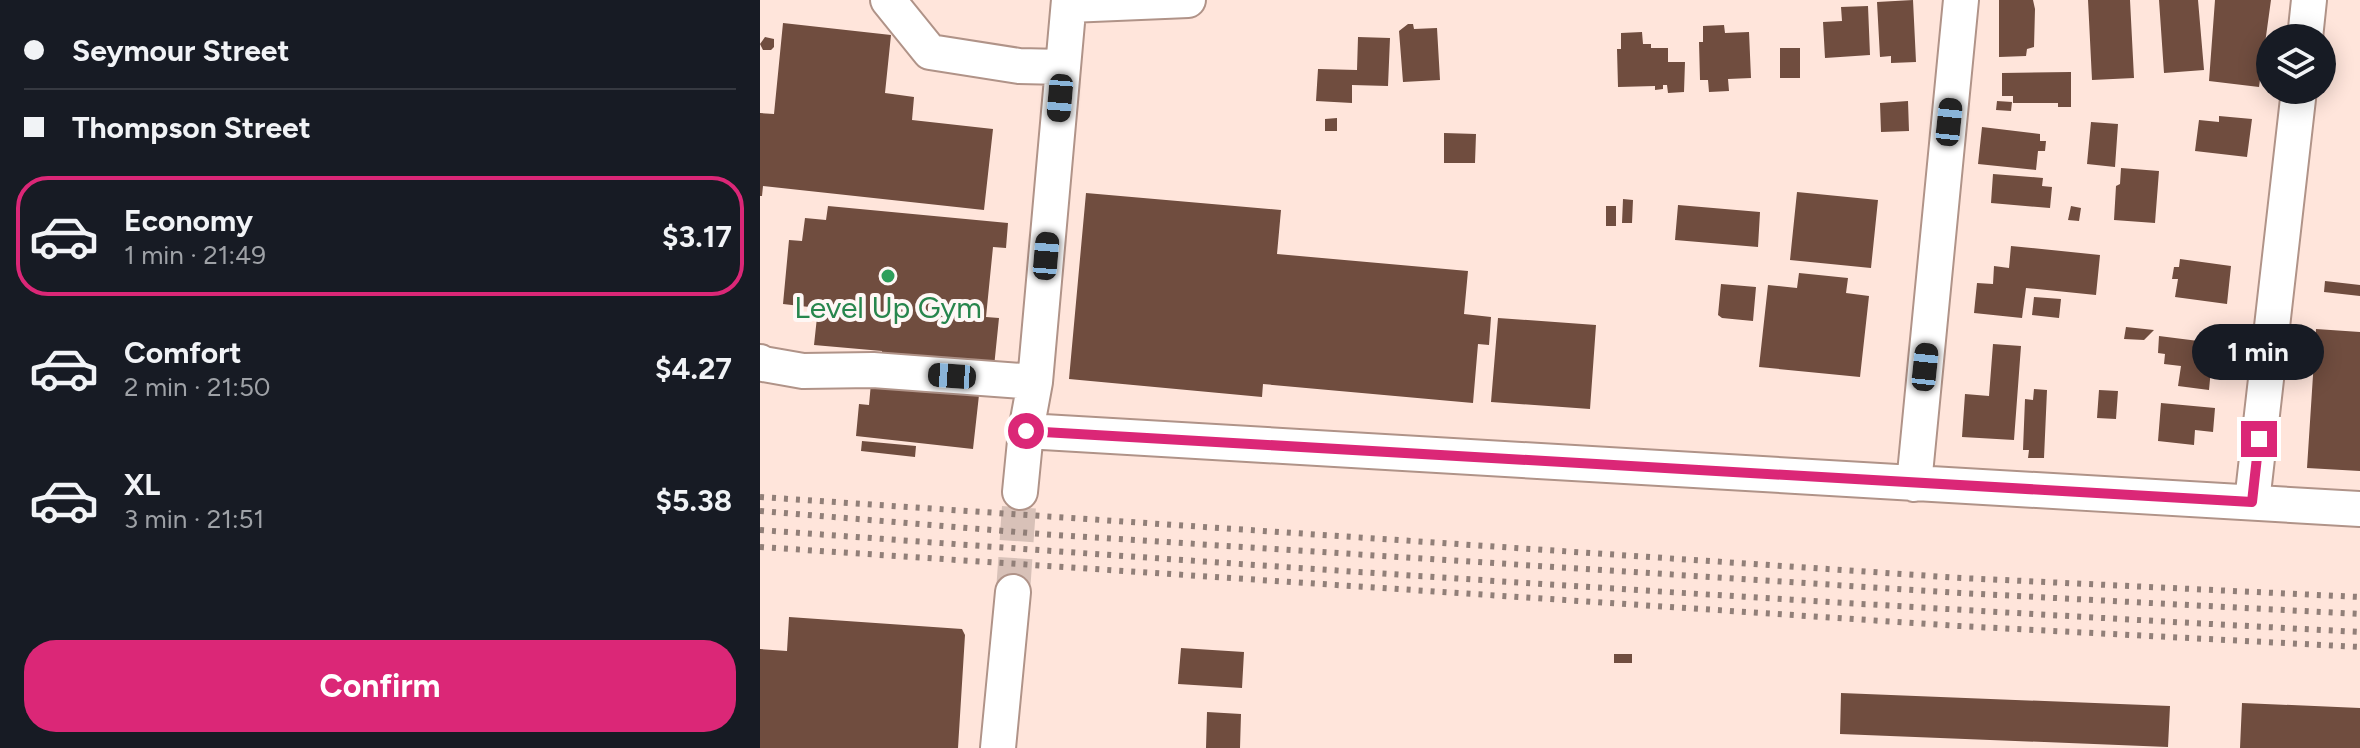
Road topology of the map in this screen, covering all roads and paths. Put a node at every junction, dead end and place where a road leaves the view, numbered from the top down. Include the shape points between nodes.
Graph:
1 (888, 0) edge
2 (1188, 0) edge
3 (1961, 0) edge
4 (2309, 0) edge
5 (1069, 3) edge
6 (2306, 24) edge
7 (1063, 67) junction
8 (2297, 104) edge
9 (760, 362) edge
10 (1035, 382) junction
11 (1026, 431) junction
12 (1914, 484) junction
13 (1020, 492) tunnel mouth
14 (2252, 502) junction
15 (2360, 509) edge
16 (1013, 592) tunnel mouth
17 (998, 748) edge

1 - 7 street via 930,52
2 - 5 street
3 - 12 street
4 - 6 street
5 - 7 street
7 - 10 street
8 - 14 street
9 - 10 street via 803,371 873,370
10 - 11 street
11 - 12 street
11 - 13 street
12 - 14 street
14 - 15 street
16 - 17 street

